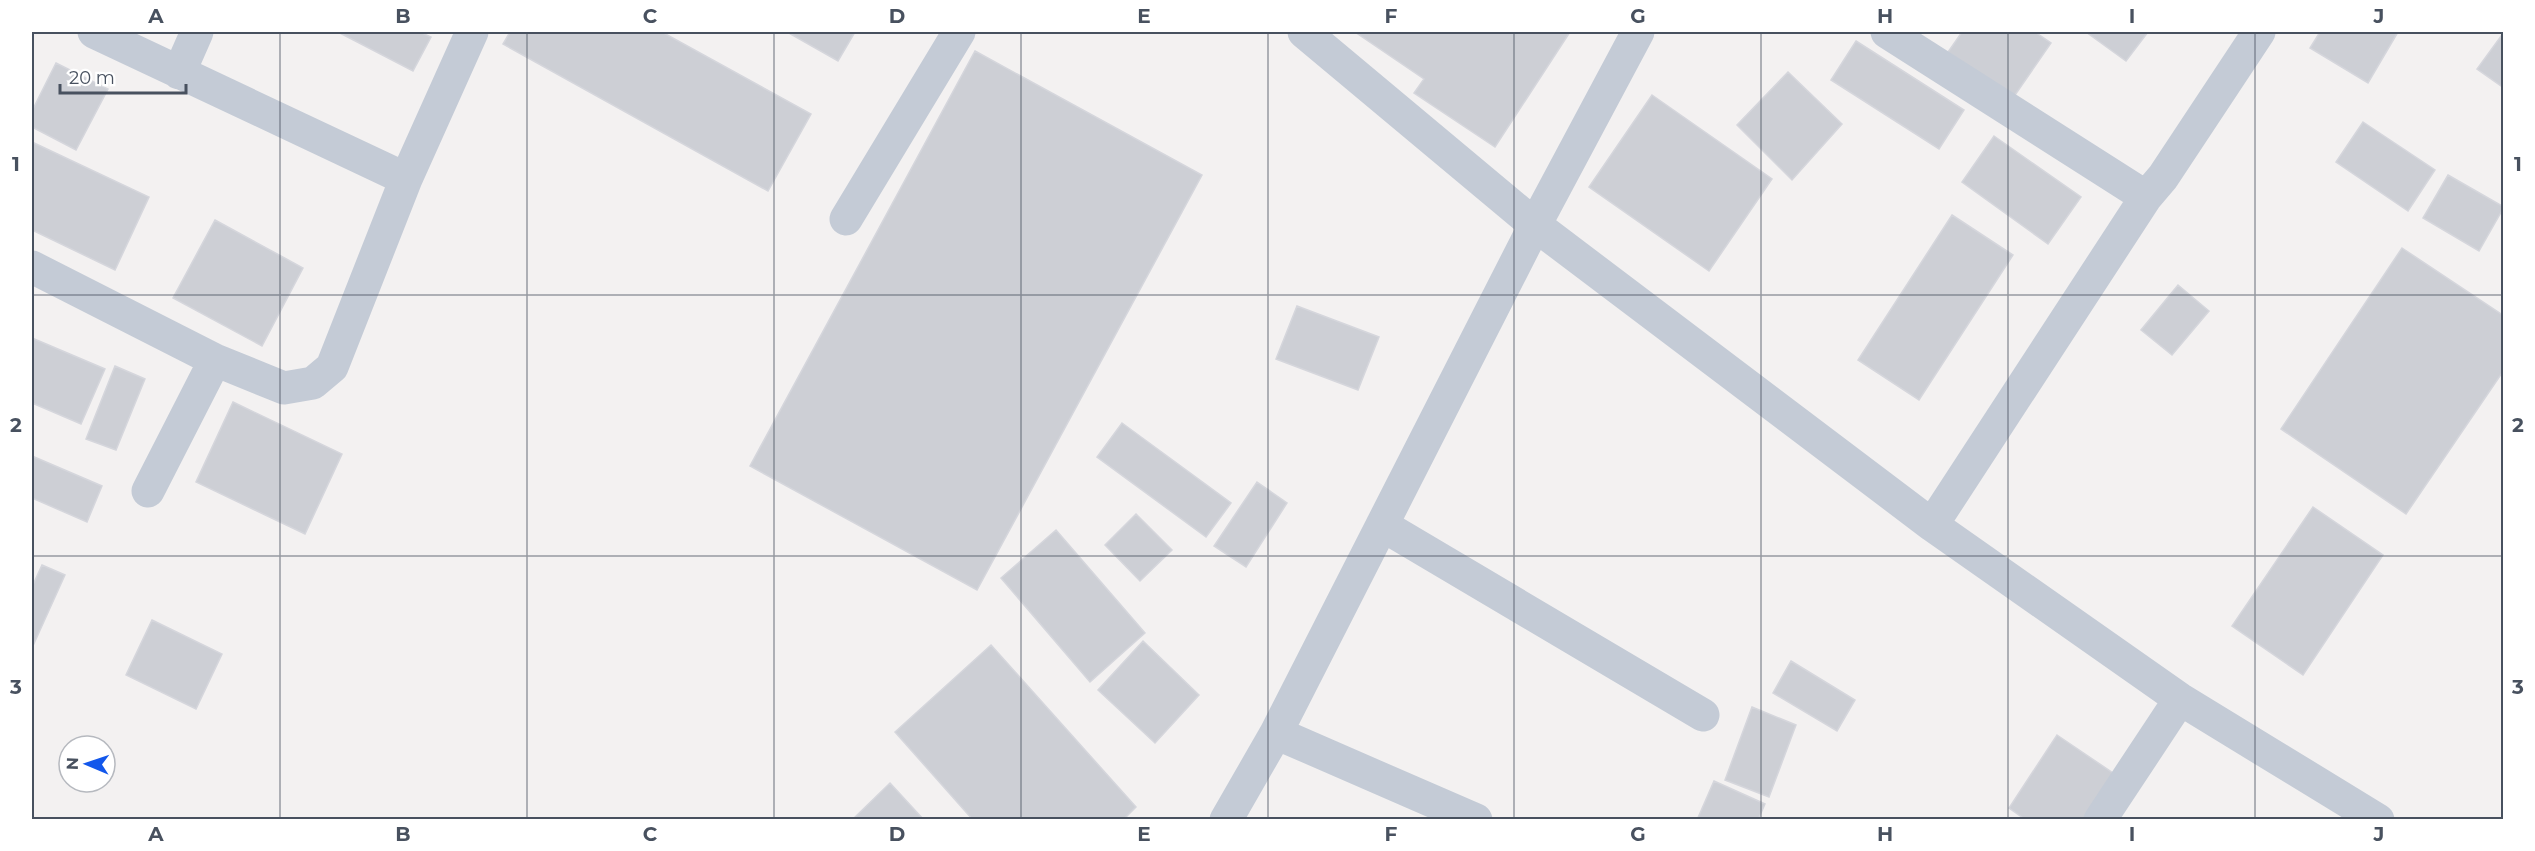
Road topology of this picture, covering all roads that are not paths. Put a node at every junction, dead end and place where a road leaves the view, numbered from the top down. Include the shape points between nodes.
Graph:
1 (94, 32) edge
2 (197, 32) edge
3 (472, 32) edge
4 (959, 32) edge
5 (1304, 32) edge
6 (1638, 32) edge
7 (1887, 32) edge
8 (2259, 32) edge
9 (179, 73) junction
10 (406, 179) junction
11 (2146, 197) junction
12 (846, 219) dead end
13 (1534, 225) junction
14 (32, 267) edge
15 (215, 360) junction
16 (148, 491) dead end
17 (1382, 525) junction
18 (1932, 525) junction
19 (2180, 699) junction
20 (1703, 715) dead end
21 (1276, 733) junction
22 (1226, 819) edge
23 (1476, 819) edge
24 (2100, 819) edge
25 (2377, 819) edge

1 - 9 street
2 - 9 street
3 - 10 street
4 - 12 street
5 - 13 street
6 - 13 street
7 - 11 street
8 - 11 street
9 - 10 street
10 - 15 street via 332,367 312,383 284,388
11 - 18 street
13 - 17 street
13 - 18 street
14 - 15 street
15 - 16 street
17 - 20 street
17 - 21 street
18 - 19 street
19 - 24 street
19 - 25 street
21 - 22 street
21 - 23 street

